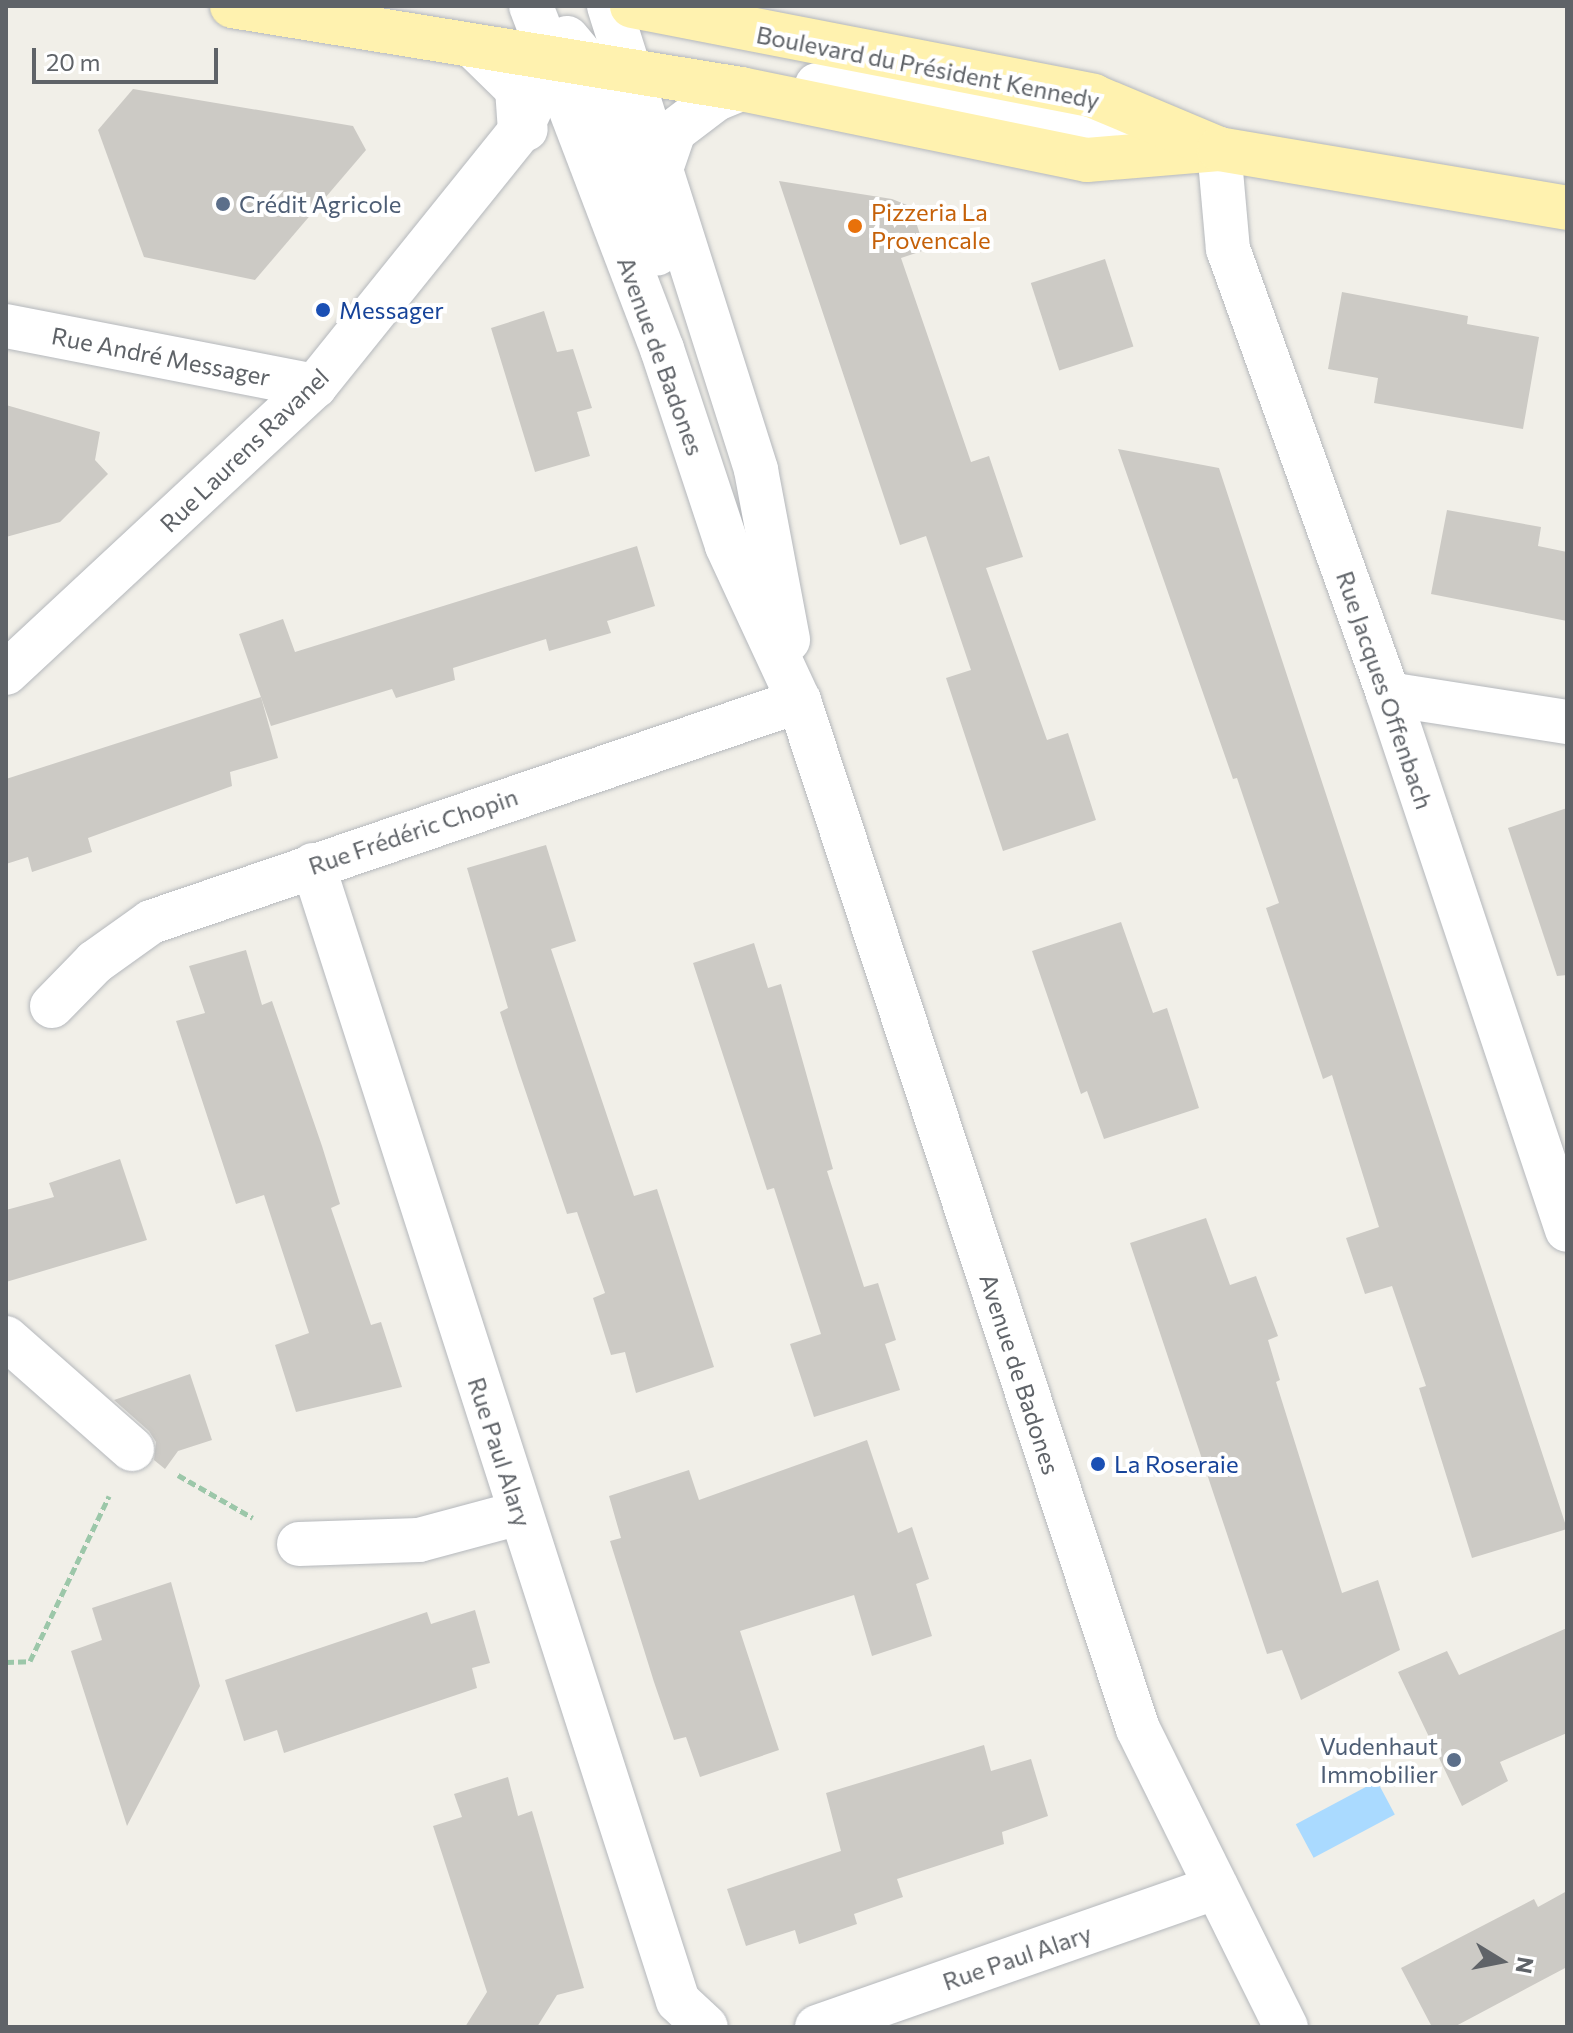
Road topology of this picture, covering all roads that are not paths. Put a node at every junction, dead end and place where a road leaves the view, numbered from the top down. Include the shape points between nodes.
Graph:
1 (232, 6) edge
2 (531, 6) edge
3 (541, 6) edge
4 (571, 6) edge
5 (609, 6) edge
6 (632, 6) edge
7 (695, 6) edge
8 (749, 31) junction
9 (475, 48) junction
10 (590, 66) junction
11 (679, 79) junction
12 (741, 89) junction
13 (642, 114) junction
14 (576, 124) junction
15 (1176, 130) junction
16 (520, 131) junction
17 (1219, 149) junction
18 (641, 165) junction
19 (1567, 208) edge
20 (610, 216) junction
21 (6, 326) edge
22 (315, 386) junction
23 (6, 673) edge
24 (1388, 694) junction
25 (799, 701) junction
26 (1567, 722) edge
27 (313, 865) junction
28 (52, 1006) dead end
29 (1567, 1230) edge
30 (6, 1338) edge
31 (132, 1449) road end
32 (519, 1513) junction
33 (299, 1544) road end
34 (1216, 1887) junction
35 (706, 2027) edge
36 (817, 2027) edge
37 (1286, 2027) edge

1 - 9 main road, Boulevard du Président Kennedy
2 - 10 street, Avenue de Badones
3 - 10 street
4 - 10 street
5 - 10 street
6 - 8 main road, Boulevard du Président Kennedy
7 - 8 street
8 - 15 main road, Boulevard du Président Kennedy via 1093,96
9 - 10 main road, Boulevard du Président Kennedy
9 - 16 street via 517,89
10 - 11 main road, Boulevard du Président Kennedy
10 - 13 street, Avenue de Badones
10 - 14 street, Avenue de Badones
10 - 16 street, Rue Laurens Ravanel
10 - 18 street
11 - 12 main road, Boulevard du Président Kennedy
11 - 13 street
11 - 15 street via 735,72 1046,118
12 - 17 main road, Boulevard du Président Kennedy via 1087,160
12 - 18 street via 716,99
13 - 18 street, Avenue de Badones
14 - 16 street
14 - 18 street via 595,128
14 - 20 street, Avenue de Badones
15 - 17 main road, Boulevard du Président Kennedy
16 - 22 street, Rue Laurens Ravanel
17 - 19 main road, Boulevard du Président Kennedy
17 - 24 street, Rue Jacques Offenbach via 1228,249
18 - 20 street
18 - 25 street, Avenue de Badones via 756,470
20 - 25 street, Avenue de Badones via 662,349 727,546
21 - 22 street, Rue André Messager
22 - 23 street, Rue Laurens Ravanel
24 - 26 street
24 - 29 street, Rue Jacques Offenbach
25 - 27 street, Rue Frédéric Chopin
25 - 34 street, Avenue de Badones via 1138,1729
27 - 28 street, Rue Frédéric Chopin via 151,922 95,962
27 - 32 street, Rue Paul Alary
30 - 31 street
32 - 33 street via 419,1540
32 - 35 street, Rue Paul Alary via 678,2001
34 - 36 street, Rue Paul Alary
34 - 37 street, Avenue de Badones

